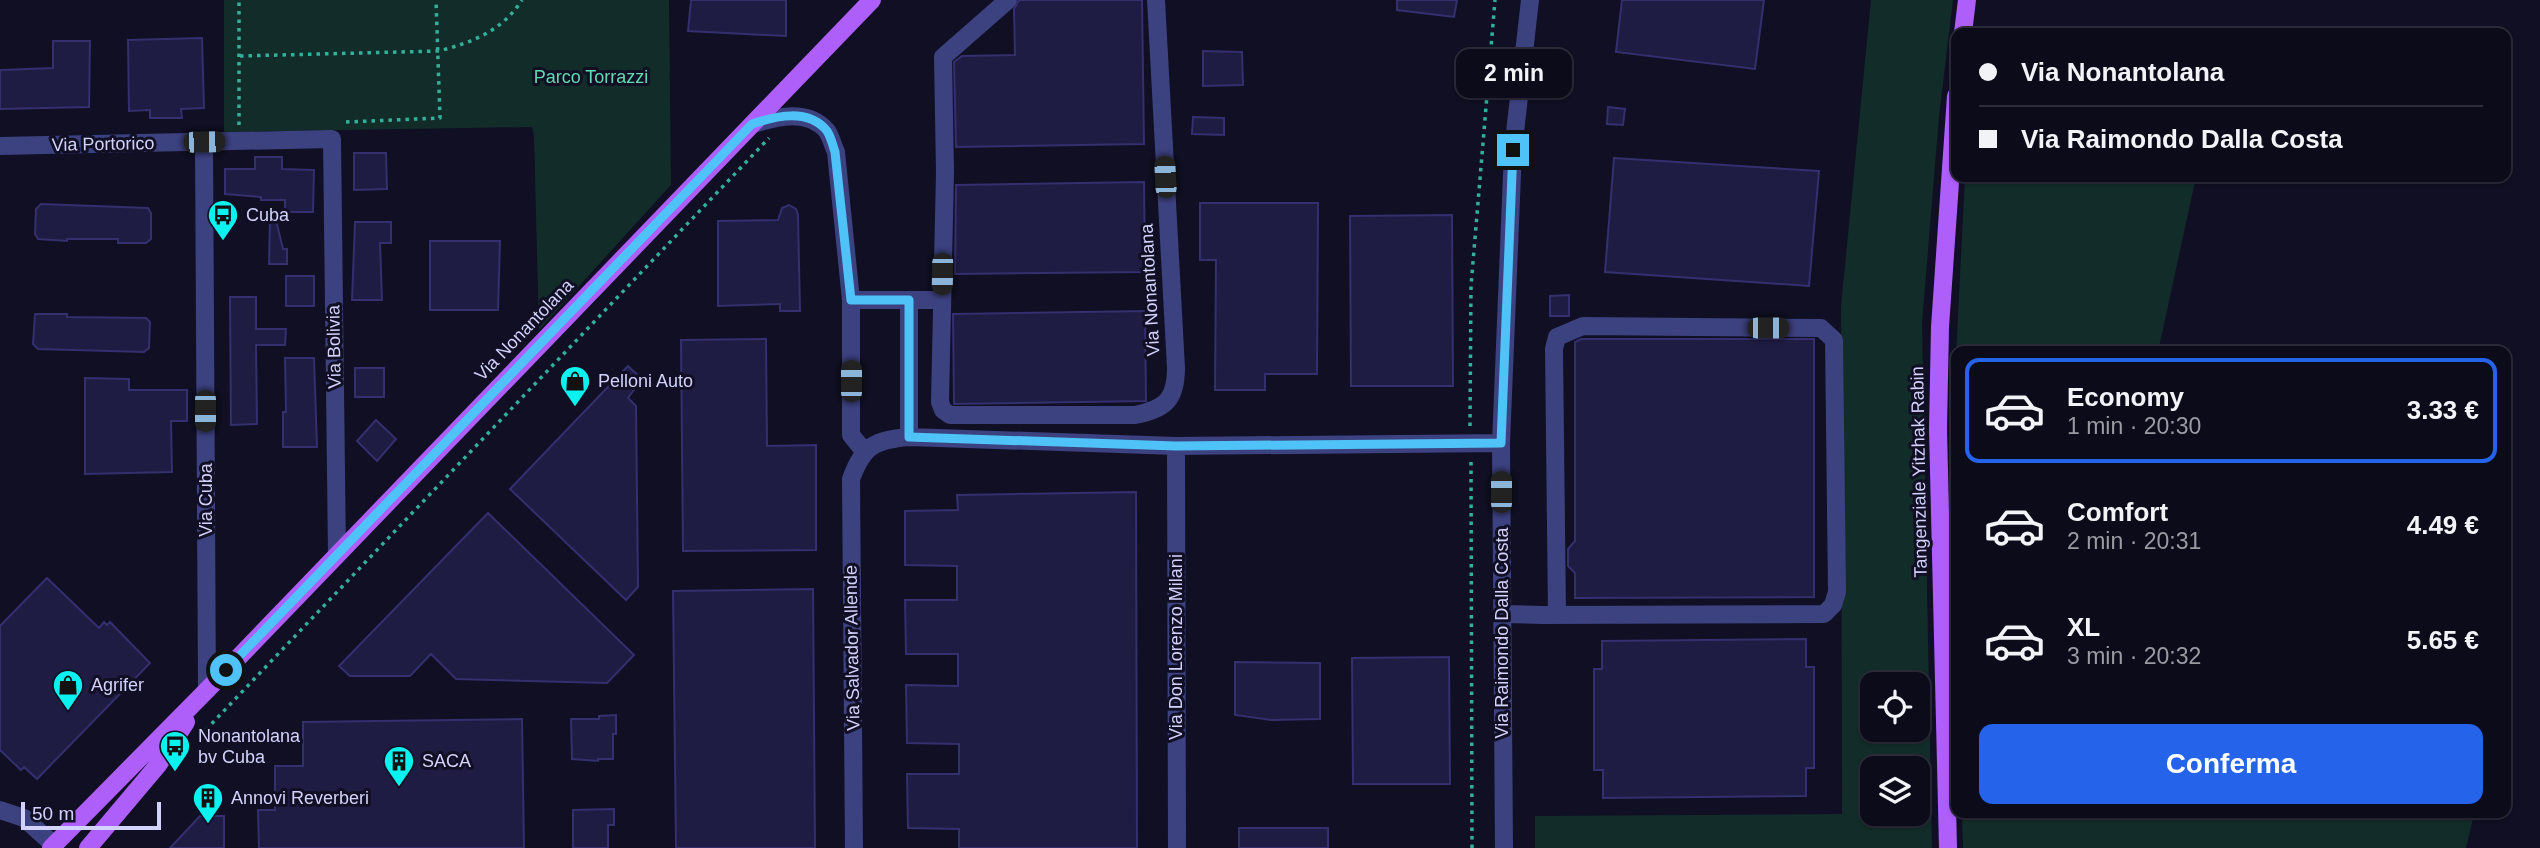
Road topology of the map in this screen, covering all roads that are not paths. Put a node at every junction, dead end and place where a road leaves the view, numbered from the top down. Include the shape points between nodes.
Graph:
1 (872, 0) edge
2 (1008, 0) edge
3 (1156, 0) edge
4 (1530, 0) edge
5 (1967, 0) edge
6 (1964, 28) edge
7 (752, 124) junction
8 (332, 139) joint
9 (204, 142) junction
10 (0, 146) edge
11 (1951, 168) edge
12 (851, 300) junction
13 (909, 300) junction
14 (942, 300) junction
15 (909, 437) junction
16 (1501, 443) junction
17 (1176, 446) junction
18 (864, 451) junction
19 (337, 555) junction
20 (1502, 614) junction
21 (1556, 615) junction
22 (207, 690) junction
23 (0, 810) edge
24 (53, 847) edge
25 (88, 848) edge
26 (854, 848) edge
27 (1177, 848) edge
28 (1503, 848) edge
29 (1948, 848) edge

1 - 7 main road, Via Nonantolana
2 - 14 street via 943,57
3 - 14 street, Via Nonantolana via 1176,368 1171,399 1152,412 1135,415 950,415 940,402
4 - 16 street, Via Raimondo Dalla Costa via 1513,150
5 - 6 main road
7 - 12 street via 782,115 811,119 827,131 835,152
7 - 19 main road, Via Nonantolana
8 - 9 street, Via Portorico
8 - 19 street, Via Bolivia
9 - 10 street, Via Portorico
9 - 22 street, Via Cuba
11 - 29 main road, Tangenziale Yitzhak Rabin via 1938,429
12 - 13 street
12 - 18 street via 851,435
13 - 14 street
13 - 15 street
15 - 17 street
15 - 18 street via 885,439
16 - 17 street
16 - 20 street, Via Raimondo Dalla Costa
17 - 27 street, Via Don Lorenzo Milani
18 - 26 street, Via Salvador Allende via 850,479
19 - 22 main road, Via Nonantolana
20 - 21 street
20 - 28 street, Via Raimondo Dalla Costa
21 - 21 street via 1824,614 1833,606 1837,536 1834,340 1829,334 1821,328 1583,326 1557,337
22 - 24 main road, Via Nonantolana
22 - 25 main road, Via Nonantolana via 158,765
23 - 24 street via 24,818

